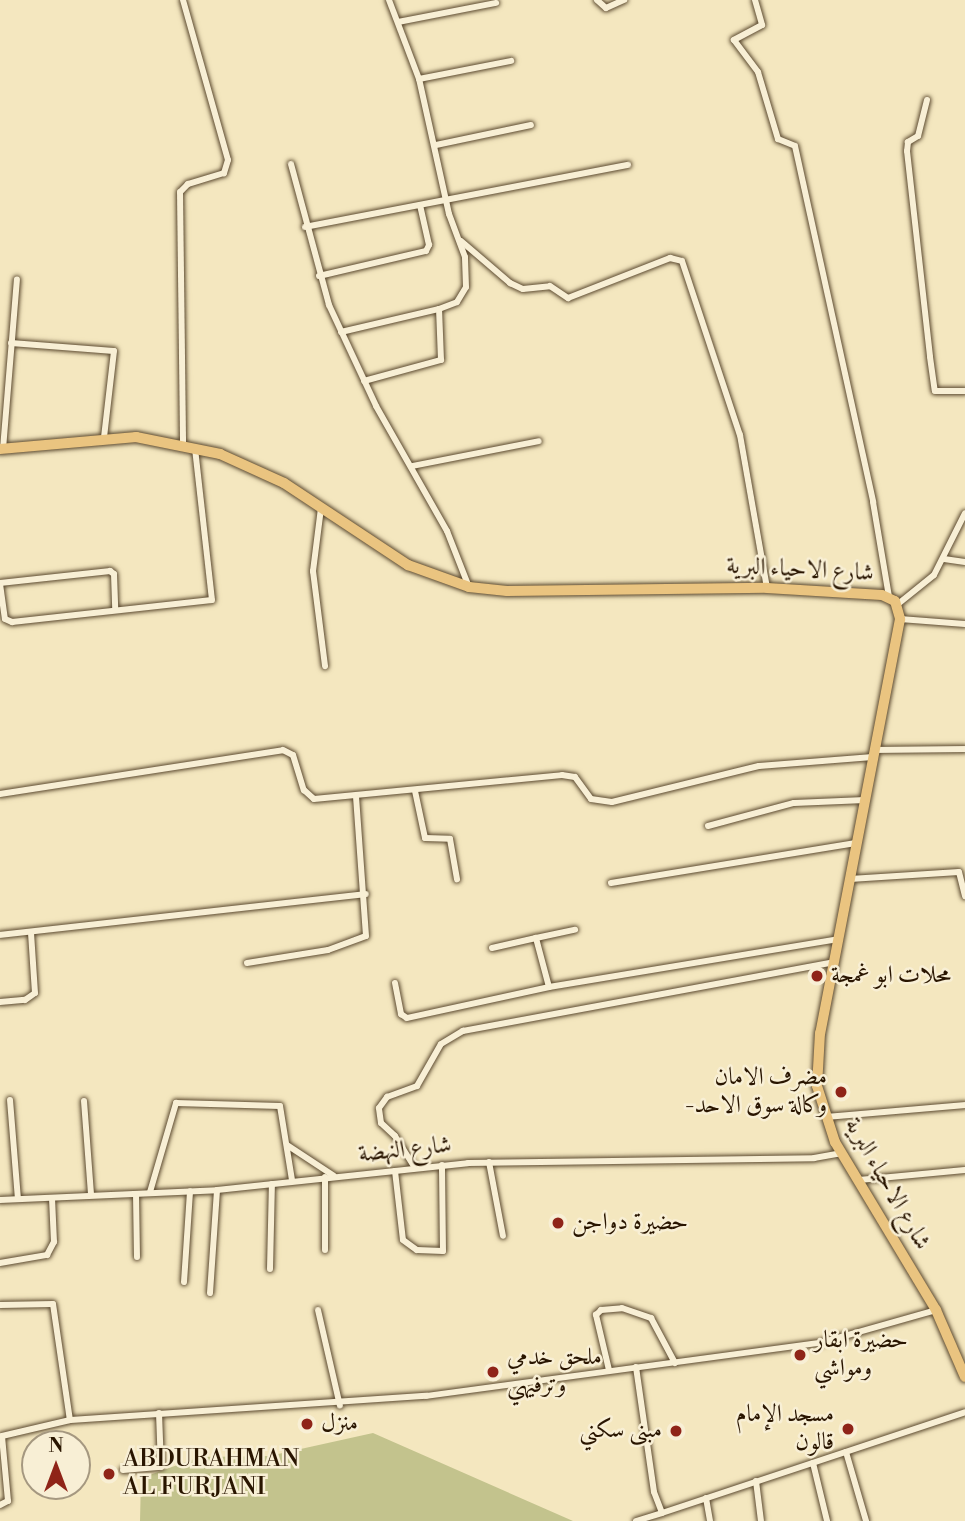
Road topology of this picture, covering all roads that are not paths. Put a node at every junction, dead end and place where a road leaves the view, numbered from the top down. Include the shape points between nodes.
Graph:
1 (183, 0) edge
2 (389, 0) edge
3 (597, 0) edge
4 (624, 0) edge
5 (755, 0) edge
6 (496, 3) dead end
7 (398, 22) junction
8 (511, 61) dead end
9 (419, 79) junction
10 (927, 100) dead end
11 (531, 125) dead end
12 (436, 145) junction
13 (291, 164) dead end
14 (628, 165) dead end
15 (447, 202) junction
16 (420, 205) junction
17 (305, 227) junction
18 (461, 242) junction
19 (319, 276) junction
20 (17, 280) dead end
21 (439, 309) junction
22 (341, 332) junction
23 (11, 344) junction
24 (364, 381) junction
25 (965, 391) edge
26 (104, 438) junction
27 (539, 441) dead end
28 (183, 444) junction
29 (195, 448) junction
30 (1, 449) edge
31 (412, 466) junction
32 (321, 508) junction
33 (965, 513) edge
34 (944, 559) junction
35 (965, 562) edge
36 (0, 584) edge
37 (470, 587) junction
38 (767, 588) junction
39 (889, 597) junction
40 (898, 604) junction
41 (115, 608) junction
42 (900, 619) junction
43 (965, 624) edge
44 (326, 666) dead end
45 (965, 749) edge
46 (874, 753) junction
47 (415, 791) junction
48 (0, 794) edge
49 (356, 797) junction
50 (865, 800) junction
51 (708, 826) dead end
52 (856, 843) junction
53 (457, 879) dead end
54 (850, 879) junction
55 (611, 883) dead end
56 (366, 894) junction
57 (965, 896) edge
58 (575, 930) dead end
59 (31, 932) junction
60 (0, 935) edge
61 (536, 938) junction
62 (839, 939) junction
63 (492, 948) dead end
64 (835, 962) junction
65 (247, 963) dead end
66 (395, 983) dead end
67 (549, 987) junction
68 (0, 1002) edge
69 (10, 1100) dead end
70 (84, 1101) dead end
71 (965, 1105) edge
72 (824, 1117) junction
73 (287, 1144) junction
74 (841, 1153) junction
75 (489, 1162) junction
76 (442, 1165) junction
77 (415, 1168) junction
78 (965, 1170) edge
79 (396, 1171) junction
80 (325, 1177) junction
81 (334, 1177) junction
82 (292, 1180) junction
83 (859, 1180) junction
84 (272, 1184) junction
85 (217, 1190) junction
86 (190, 1191) junction
87 (150, 1192) junction
88 (136, 1194) junction
89 (91, 1195) junction
90 (52, 1198) junction
91 (19, 1199) junction
92 (0, 1200) edge
93 (503, 1236) dead end
94 (325, 1250) dead end
95 (137, 1257) dead end
96 (0, 1263) edge
97 (270, 1269) dead end
98 (184, 1282) dead end
99 (210, 1293) dead end
100 (0, 1305) edge
101 (318, 1310) dead end
102 (936, 1310) junction
103 (675, 1363) junction
104 (636, 1367) junction
105 (609, 1370) junction
106 (965, 1377) edge
107 (340, 1405) junction
108 (965, 1412) edge
109 (159, 1413) junction
110 (70, 1420) junction
111 (846, 1452) junction
112 (813, 1463) junction
113 (124, 1470) dead end
114 (756, 1481) junction
115 (706, 1498) junction
116 (0, 1505) edge
117 (662, 1513) junction
118 (636, 1521) edge
119 (710, 1521) edge
120 (761, 1521) edge
121 (827, 1521) edge
122 (866, 1521) edge

1 - 28 street via 228,160 224,173 188,184 180,192
2 - 7 street
3 - 4 street via 606,8
5 - 39 street via 762,25 734,40 758,72 778,138 795,146 873,502
6 - 7 street
7 - 9 street
8 - 9 street
9 - 12 street
10 - 25 street via 918,136 908,142 907,151 930,357 936,391
11 - 12 street
12 - 15 street
13 - 17 street
14 - 15 street
15 - 16 street
15 - 18 street
16 - 17 street
16 - 19 street via 429,245 426,251
17 - 19 street
18 - 21 street via 466,288 457,302
18 - 38 street via 510,283 523,289 550,286 568,298 670,258 682,261 740,435
19 - 22 street
20 - 23 street
21 - 22 street
21 - 24 street via 441,360
22 - 24 street
23 - 26 street via 114,351
23 - 30 street
24 - 31 street
26 - 28 main road, شارع الاحياء البرية
26 - 30 main road, شارع الاحياء البرية
27 - 31 street
28 - 29 main road, شارع الاحياء البرية
29 - 32 main road, شارع الاحياء البرية via 246,463
29 - 41 street via 214,597
31 - 37 street
32 - 37 main road, شارع الاحياء البرية via 419,571
32 - 44 street via 313,571
33 - 34 street
34 - 35 street
34 - 40 street via 926,584
36 - 41 street via 8,621
36 - 41 street via 110,570
37 - 38 main road, شارع الاحياء البرية via 507,591
38 - 39 main road, شارع الاحياء البرية
39 - 40 main road, شارع الاحياء البرية
40 - 42 main road, شارع الاحياء البرية
42 - 43 street
42 - 46 main road, شارع الاحياء البرية
45 - 46 street
46 - 47 street via 759,766 612,802 591,799 575,777 562,775
46 - 50 main road, شارع الاحياء البرية
47 - 49 street
47 - 53 street via 425,838 450,839
48 - 49 street via 283,750 293,755 304,790 314,799
49 - 56 street
50 - 51 street via 794,803
50 - 52 main road, شارع الاحياء البرية
52 - 54 main road, شارع الاحياء البرية
52 - 55 street
54 - 57 street via 959,872
54 - 62 main road, شارع الاحياء البرية
56 - 59 street
56 - 65 street via 368,932 362,939
58 - 61 street
59 - 60 street
59 - 68 street via 35,993 24,1000
61 - 63 street
61 - 67 street
62 - 64 main road, شارع الاحياء البرية
62 - 67 street
64 - 72 main road, شارع الاحياء البرية via 817,1062
64 - 77 street via 463,1031 441,1044 417,1086 387,1097 381,1104 381,1123
66 - 67 street via 401,1014 407,1018
69 - 91 street
70 - 89 street
71 - 72 street
72 - 74 main road, شارع الاحياء البرية
73 - 81 street
73 - 82 street
73 - 87 street via 282,1109 275,1104 173,1104
74 - 75 street, شارع النهضة via 814,1158
74 - 83 main road, شارع الاحياء البرية
75 - 76 street, شارع النهضة
75 - 93 street
76 - 77 street, شارع النهضة
76 - 79 street via 443,1251 417,1250 403,1240
77 - 79 street, شارع النهضة
78 - 83 street
79 - 81 street, شارع النهضة
80 - 81 street, شارع النهضة
80 - 82 street, شارع النهضة
80 - 94 street
82 - 84 street, شارع النهضة
83 - 102 main road, شارع الاحياء البرية
84 - 85 street, شارع النهضة
84 - 97 street
85 - 86 street, شارع النهضة
85 - 99 street
86 - 87 street, شارع النهضة
86 - 98 street
87 - 88 street, شارع النهضة
88 - 89 street, شارع النهضة
88 - 95 street
89 - 90 street, شارع النهضة
90 - 91 street, شارع النهضة
90 - 96 street via 54,1242 47,1255
91 - 92 street, شارع النهضة
100 - 110 street via 53,1304
101 - 107 street
102 - 103 street via 823,1342
102 - 106 main road, شارع الاحياء البرية
103 - 104 street
103 - 105 street via 651,1318 622,1308 601,1310 596,1315
104 - 105 street
104 - 117 street via 654,1492
105 - 107 street
107 - 109 street
108 - 111 street
109 - 110 street
109 - 113 street via 162,1467
110 - 116 street via 2,1436 8,1501
111 - 112 street
111 - 122 street
112 - 114 street
112 - 121 street
114 - 115 street
114 - 120 street
115 - 117 street
115 - 119 street
117 - 118 street

